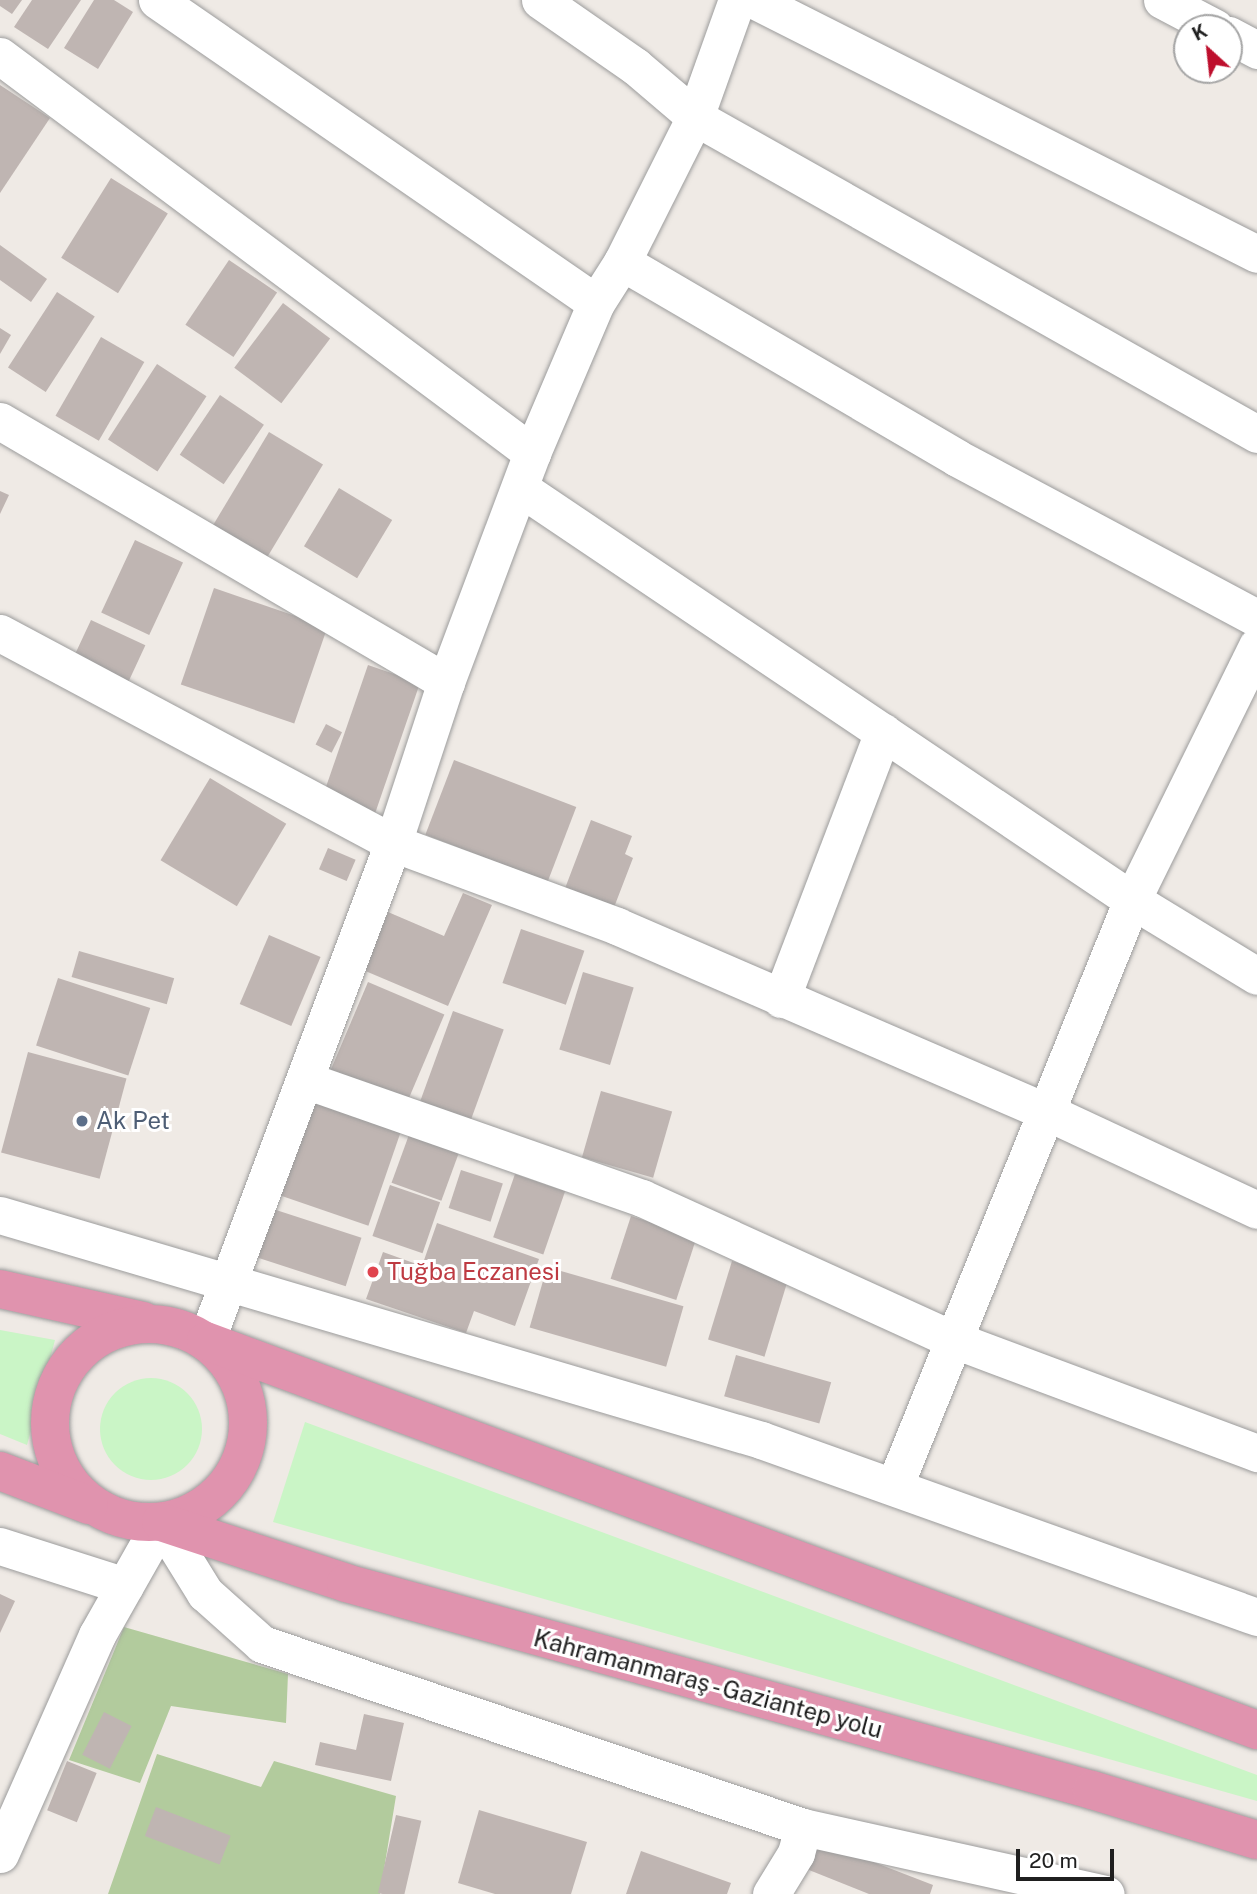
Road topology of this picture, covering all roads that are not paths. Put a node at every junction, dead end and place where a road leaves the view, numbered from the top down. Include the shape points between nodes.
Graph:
1 (157, 0) edge
2 (540, 0) edge
3 (737, 0) edge
4 (754, 0) edge
5 (1163, 0) edge
6 (1189, 14) edge
7 (0, 55) edge
8 (695, 117) junction
9 (1257, 254) edge
10 (622, 262) junction
11 (596, 303) junction
12 (0, 421) edge
13 (1257, 434) edge
14 (532, 453) junction
15 (520, 488) junction
16 (1257, 618) edge
17 (0, 633) edge
18 (1257, 646) edge
19 (446, 682) junction
20 (883, 732) junction
21 (393, 843) junction
22 (1132, 900) junction
23 (1257, 976) edge
24 (782, 999) junction
25 (306, 1080) junction
26 (1045, 1111) junction
27 (1257, 1210) edge
28 (0, 1215) edge
29 (228, 1285) junction
30 (0, 1289) edge
31 (152, 1323) junction
32 (952, 1339) junction
33 (206, 1341) junction
34 (1257, 1453) edge
35 (0, 1471) edge
36 (894, 1487) junction
37 (97, 1508) junction
38 (161, 1522) junction
39 (0, 1546) edge
40 (125, 1586) junction
41 (1257, 1616) edge
42 (1257, 1730) edge
43 (803, 1827) junction
44 (1257, 1840) edge
45 (0, 1854) edge
46 (771, 1894) edge
47 (1106, 1894) edge

1 - 11 street
2 - 8 street via 635,66
3 - 8 street
4 - 9 street
5 - 6 street
7 - 14 street
8 - 10 street
8 - 13 street
10 - 11 street
10 - 16 street via 957,458
11 - 14 street
12 - 19 street
14 - 15 street
15 - 19 street
15 - 20 street
17 - 21 street
18 - 22 street
19 - 21 street
20 - 22 street
20 - 24 street
21 - 24 street via 617,926
21 - 25 street
22 - 23 street
22 - 26 street
24 - 26 street
25 - 29 street
25 - 32 street via 642,1198
26 - 27 street
26 - 32 street
28 - 29 street
29 - 33 street
29 - 36 street via 761,1440
30 - 31 highway
31 - 33 highway via 181,1328
31 - 37 highway via 120,1327 90,1342 67,1366 52,1395 49,1428 55,1460 73,1488
32 - 34 street
32 - 36 street
33 - 38 highway via 226,1359 248,1407 242,1459 210,1502
33 - 42 highway
35 - 37 highway
36 - 41 street
37 - 38 highway via 128,1520
38 - 40 street
38 - 43 street via 205,1593 262,1644
38 - 44 highway, Kahramanmaraş - Gaziantep yolu via 346,1583
39 - 40 street
40 - 45 street via 97,1635
43 - 46 street via 796,1853
43 - 47 street

